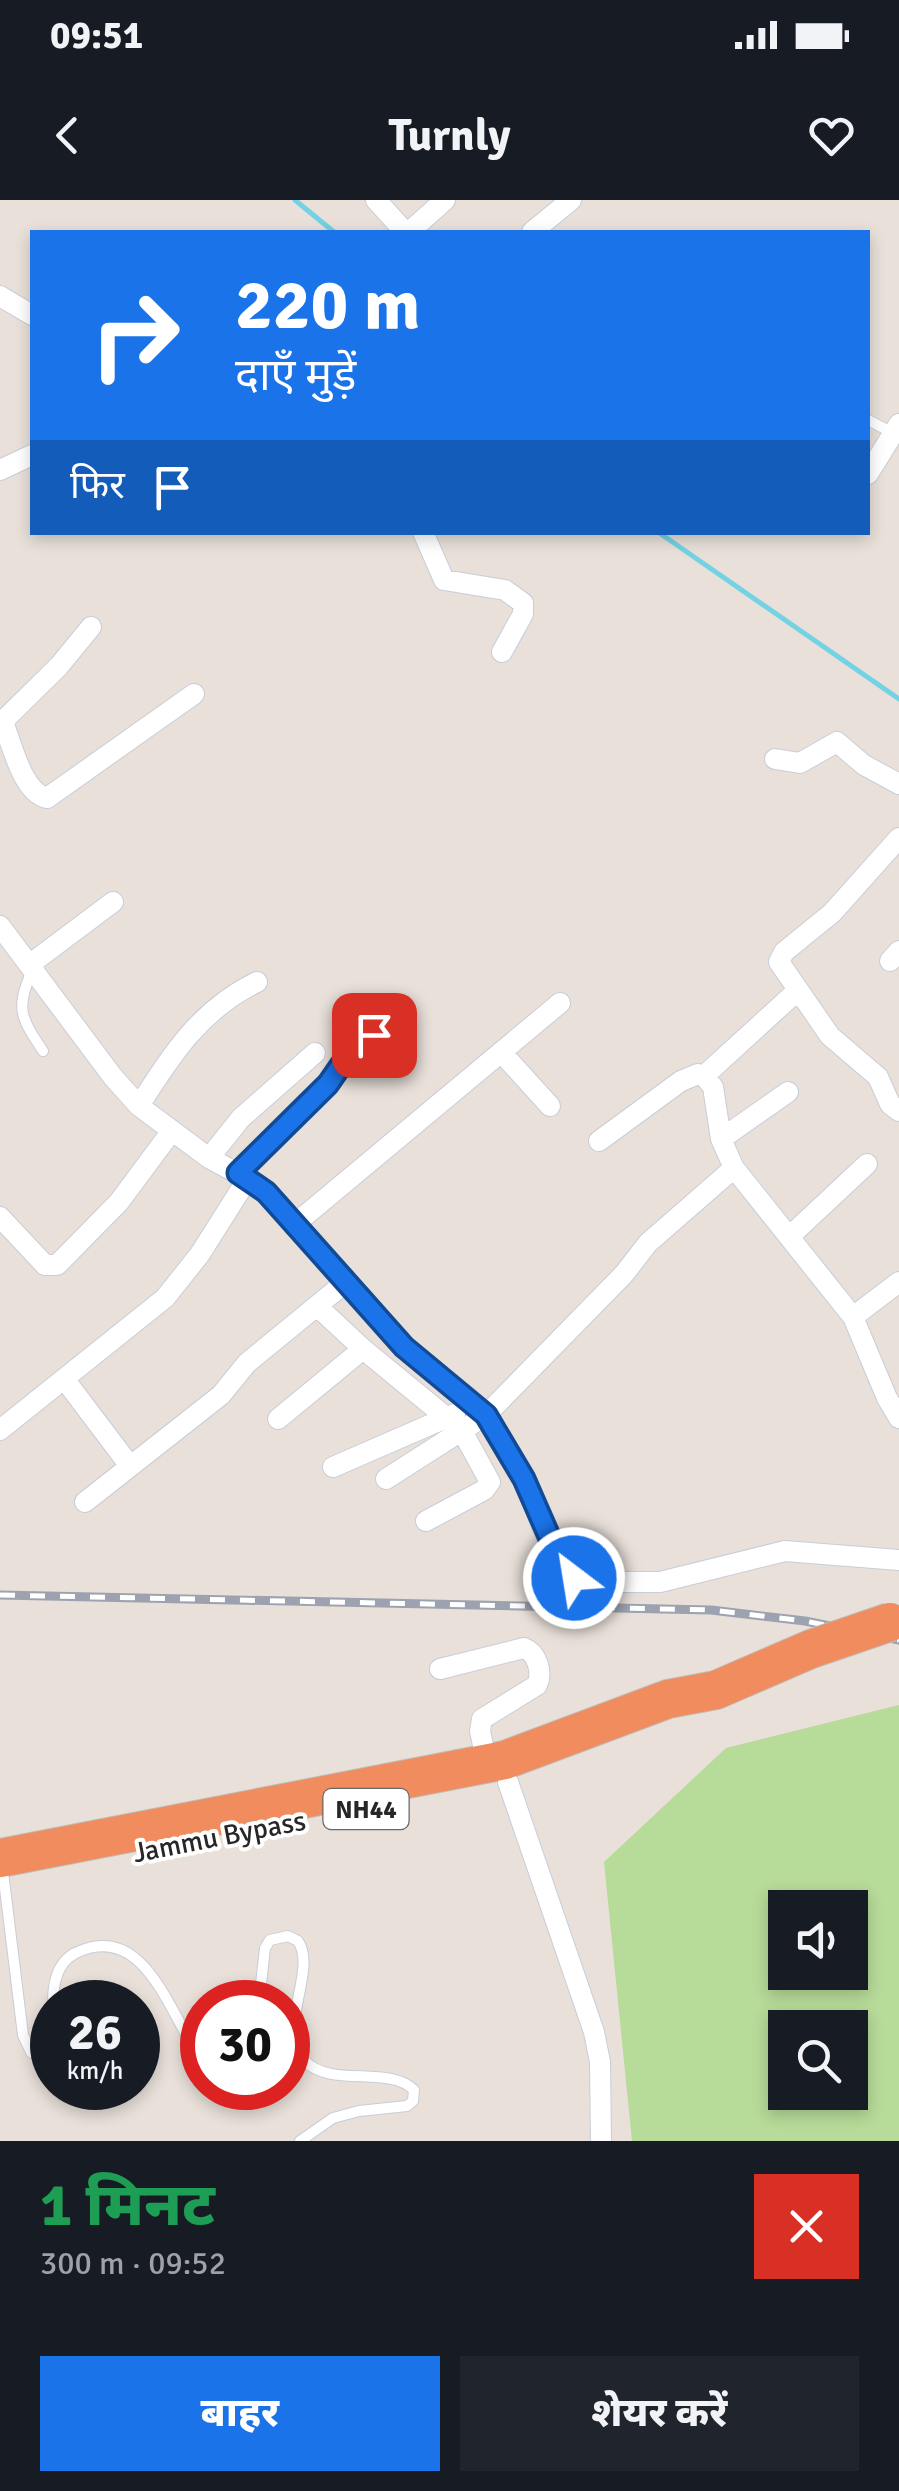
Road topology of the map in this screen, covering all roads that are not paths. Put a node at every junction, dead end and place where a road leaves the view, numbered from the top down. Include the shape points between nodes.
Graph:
1 (376, 200) edge
2 (444, 200) edge
3 (571, 200) edge
4 (405, 230) edge
5 (409, 230) edge
6 (534, 230) edge
7 (0, 296) edge
8 (30, 314) edge
9 (870, 421) edge
10 (896, 428) edge
11 (30, 456) edge
12 (0, 470) edge
13 (870, 471) edge
14 (424, 535) edge
15 (91, 627) dead end
16 (502, 652) dead end
17 (194, 694) dead end
18 (2, 723) edge
19 (775, 760) dead end
20 (899, 784) edge
21 (899, 838) edge
22 (114, 902) dead end
23 (0, 926) edge
24 (31, 967) junction
25 (257, 982) dead end
26 (797, 991) junction
27 (560, 1003) dead end
28 (391, 1022) dead end
29 (43, 1051) dead end
30 (500, 1052) junction
31 (316, 1053) dead end
32 (704, 1076) junction
33 (788, 1092) dead end
34 (139, 1106) junction
35 (550, 1106) dead end
36 (899, 1112) edge
37 (721, 1139) junction
38 (599, 1141) dead end
39 (163, 1143) junction
40 (209, 1158) junction
41 (868, 1164) dead end
42 (734, 1168) junction
43 (241, 1182) junction
44 (295, 1224) junction
45 (4, 1228) edge
46 (790, 1237) junction
47 (899, 1282) edge
48 (331, 1296) junction
49 (854, 1317) junction
50 (363, 1349) junction
51 (65, 1380) junction
52 (466, 1417) junction
53 (899, 1418) edge
54 (278, 1419) dead end
55 (0, 1430) edge
56 (130, 1466) junction
57 (333, 1467) dead end
58 (386, 1479) dead end
59 (85, 1502) dead end
60 (426, 1521) dead end
61 (899, 1560) edge
62 (895, 1621) edge
63 (440, 1669) dead end
64 (497, 1773) junction
65 (1, 1867) edge
66 (56, 1980) edge
67 (155, 1980) edge
68 (262, 1980) edge
69 (299, 1980) edge
70 (160, 1990) edge
71 (180, 2026) edge
72 (30, 2048) edge
73 (310, 2064) edge
74 (300, 2141) edge
75 (601, 2141) edge

1 - 4 street
2 - 5 street
3 - 6 street
7 - 8 street
9 - 10 lane
10 - 13 street
11 - 12 street
14 - 16 street via 444,580 504,590 523,602 521,620
15 - 18 street
17 - 18 street via 47,798 30,785
19 - 20 street via 800,762 837,742
21 - 26 street via 832,913 781,955 780,966
22 - 24 street
23 - 24 street
24 - 29 lane via 20,1010
24 - 34 street
25 - 34 street via 208,1013
26 - 32 street
26 - 36 street via 830,1036 878,1077
27 - 30 street
28 - 43 street via 346,1058
30 - 35 street
30 - 44 street
31 - 40 street via 241,1118
32 - 37 street via 713,1086
32 - 38 street via 680,1081
33 - 37 street
34 - 39 street
37 - 42 street
39 - 40 street
39 - 45 street via 119,1202 57,1265 46,1265
40 - 43 street
41 - 46 street
42 - 46 street
42 - 52 street
43 - 44 street
43 - 51 street via 166,1298
44 - 48 street
46 - 49 street
47 - 49 street
48 - 50 street
48 - 52 street via 404,1347
48 - 56 street
49 - 53 street
50 - 52 street
50 - 54 street
51 - 55 street
51 - 56 street
52 - 57 street
52 - 58 street
52 - 60 street via 490,1482
52 - 61 street via 524,1479 559,1559 585,1582 660,1582 785,1551
56 - 59 street
62 - 64 highway, Jammu Bypass / NH44, bridge via 716,1690 680,1717
63 - 64 street via 524,1648 536,1658 537,1685 482,1719 480,1731
64 - 65 highway, Jammu Bypass / NH44 via 469,1794
64 - 75 street via 594,2032
65 - 72 lane
66 - 67 lane via 73,1953 108,1946 122,1950
68 - 69 lane via 265,1948 288,1936 303,1948
70 - 71 lane
73 - 74 lane via 319,2071 402,2082 414,2090 413,2101 334,2118

